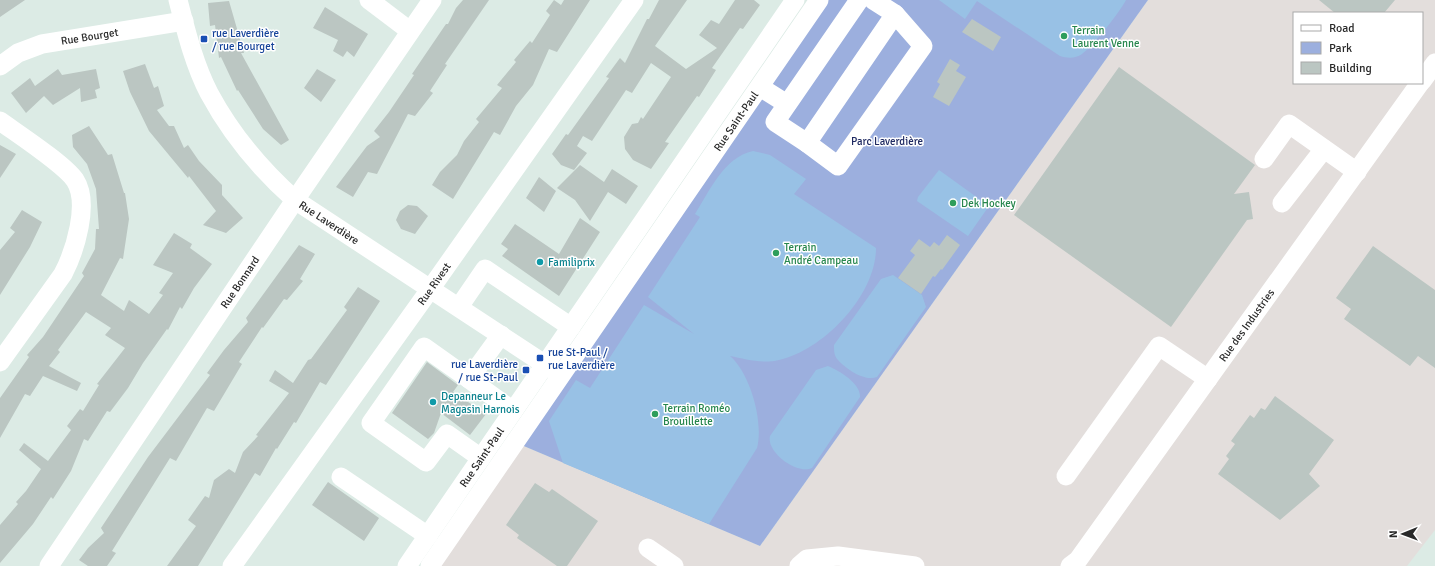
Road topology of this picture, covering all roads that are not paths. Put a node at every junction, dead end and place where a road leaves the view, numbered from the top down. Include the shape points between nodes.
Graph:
1 (178, 0) edge
2 (369, 0) edge
3 (432, 0) edge
4 (634, 0) edge
5 (795, 0) edge
6 (819, 0) edge
7 (859, 0) edge
8 (873, 0) edge
9 (895, 14) junction
10 (184, 22) junction
11 (410, 31) junction
12 (1435, 63) edge
13 (0, 66) edge
14 (749, 68) junction
15 (1423, 79) edge
16 (762, 82) junction
17 (1420, 84) edge
18 (787, 104) junction
19 (0, 121) edge
20 (807, 143) junction
21 (1324, 149) junction
22 (691, 152) junction
23 (1264, 159) dead end
24 (706, 163) junction
25 (1356, 172) junction
26 (295, 200) junction
27 (1282, 204) dead end
28 (638, 230) junction
29 (652, 242) junction
30 (431, 288) junction
31 (462, 310) junction
32 (569, 330) junction
33 (501, 335) junction
34 (0, 362) edge
35 (545, 365) junction
36 (561, 375) junction
37 (469, 379) junction
38 (1208, 379) junction
39 (513, 411) junction
40 (478, 462) junction
41 (1066, 476) dead end
42 (341, 477) dead end
43 (490, 479) junction
44 (428, 536) junction
45 (648, 548) dead end
46 (49, 566) edge
47 (232, 566) edge
48 (407, 566) edge
49 (430, 566) edge
50 (674, 566) edge
51 (799, 566) edge
52 (915, 566) edge
53 (1070, 566) edge

1 - 10 street, Rue Laverdière
2 - 11 street
3 - 11 street, Rue Bonnard
4 - 30 street, Rue Rivest
5 - 14 street, Rue Saint-Paul
6 - 16 street, Rue Saint-Paul
7 - 18 street
8 - 9 street
9 - 20 street
9 - 20 street via 923,46 838,166
10 - 13 street, Rue Bourget via 42,44 18,53
10 - 26 street, Rue Laverdière via 209,92 222,114 246,150 269,177
11 - 26 street, Rue Bonnard
12 - 15 street, Rue des Industries
14 - 16 street
14 - 22 street, Rue Saint-Paul
16 - 18 street
16 - 24 street, Rue Saint-Paul
17 - 25 street, Rue des Industries
18 - 20 street via 775,122
19 - 34 street via 66,170 75,180 81,200 80,222 63,274
21 - 23 street via 1289,124
21 - 25 street
21 - 27 street
22 - 24 street
22 - 28 street, Rue Saint-Paul
24 - 29 street, Rue Saint-Paul
25 - 38 street, Rue des Industries
26 - 30 street, Rue Laverdière
26 - 46 street, Rue Bonnard
28 - 29 street
28 - 32 street, Rue Saint-Paul
29 - 36 street, Rue Saint-Paul
30 - 31 street, Rue Laverdière
30 - 47 street, Rue Rivest
31 - 32 street via 485,269
31 - 33 street, Rue Laverdière
32 - 35 street, Rue Saint-Paul
33 - 35 street, Rue Laverdière
33 - 37 street
35 - 36 street, Rue Laverdière
35 - 39 street, Rue Saint-Paul
36 - 43 street, Rue Saint-Paul
37 - 39 street
37 - 40 street via 424,347 371,423 426,462 447,434
38 - 41 street via 1159,346
38 - 53 street, Rue des Industries via 1078,560
39 - 40 street, Rue Saint-Paul
40 - 43 street
40 - 44 street, Rue Saint-Paul
42 - 44 street
43 - 49 street, Rue Saint-Paul
44 - 48 street, Rue Saint-Paul
45 - 50 street
51 - 52 street via 807,560 838,556

